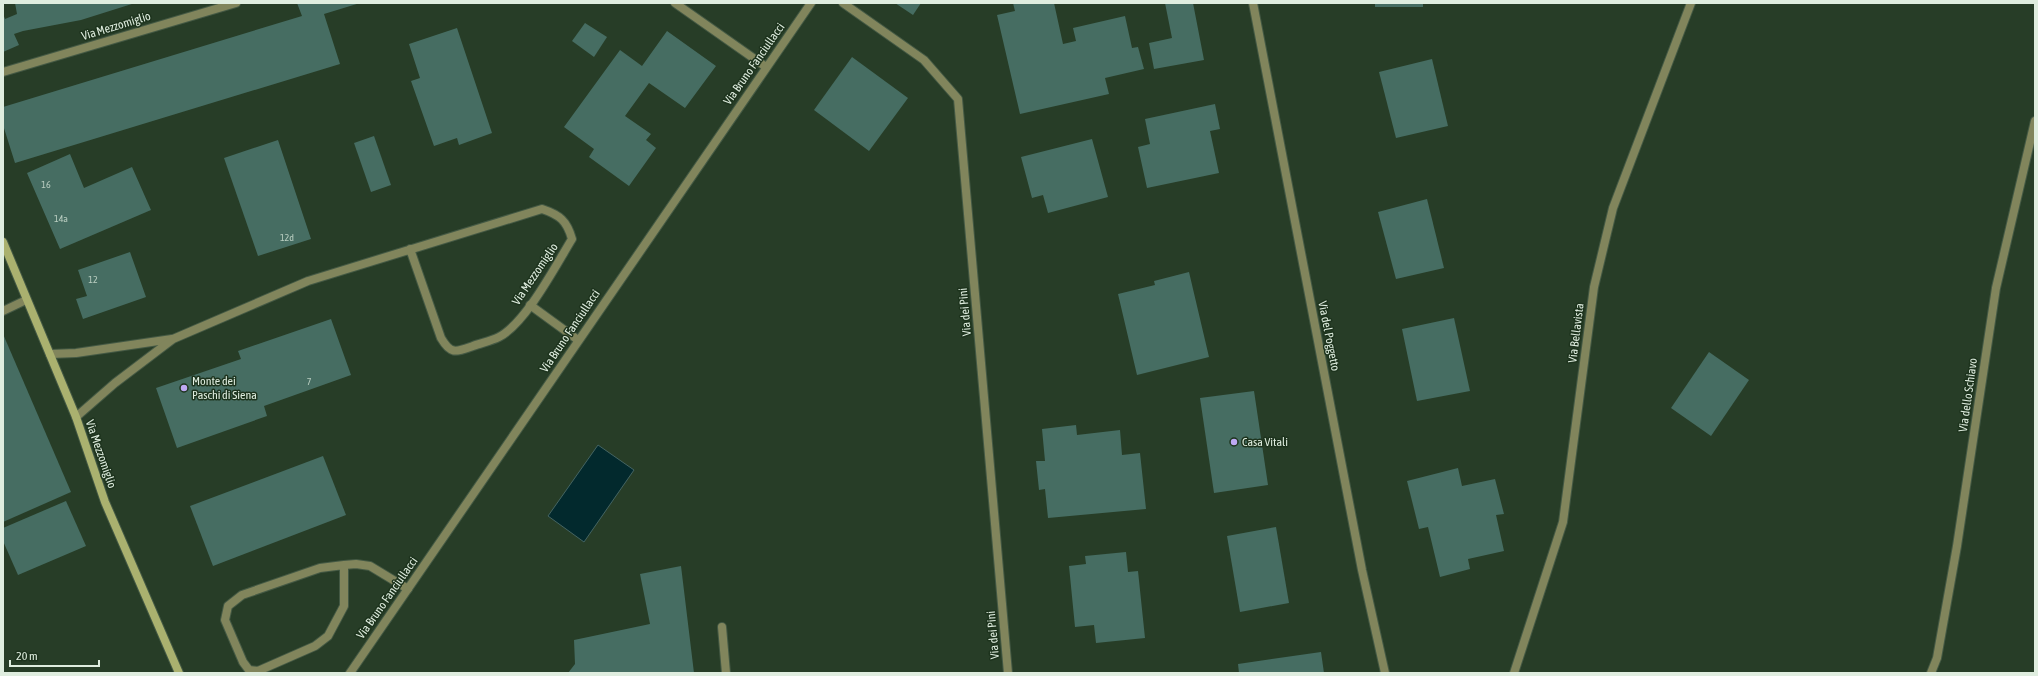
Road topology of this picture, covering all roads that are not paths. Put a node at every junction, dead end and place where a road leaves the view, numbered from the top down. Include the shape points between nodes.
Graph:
1 (236, 3) edge
2 (675, 3) edge
3 (810, 3) edge
4 (843, 3) edge
5 (1253, 3) edge
6 (1691, 3) edge
7 (766, 67) junction
8 (3, 72) edge
9 (2035, 121) edge
10 (3, 242) edge
11 (410, 249) junction
12 (26, 300) junction
13 (530, 305) junction
14 (3, 311) edge
15 (173, 339) junction
16 (578, 340) junction
17 (50, 354) junction
18 (76, 417) junction
19 (344, 565) junction
20 (408, 589) junction
21 (722, 627) dead end
22 (179, 673) edge
23 (350, 673) edge
24 (726, 673) edge
25 (1008, 673) edge
26 (1386, 673) edge
27 (1514, 673) edge
28 (1931, 673) edge

1 - 8 street, Via Mezzomiglio
2 - 7 street
3 - 7 street, Via Bruno Fanciullacci
4 - 25 street, Via dei Pini via 924,60 958,100
5 - 26 street, Via del Poggetto via 1362,570
6 - 27 street, Via Bellavista via 1613,208 1594,287 1563,522
7 - 16 street, Via Bruno Fanciullacci
9 - 28 street, Via dello Schiavo via 1996,288 1957,546 1937,658
10 - 12 main road, Via Mezzomiglio
11 - 13 street, Via Mezzomiglio via 446,348 456,352 499,337 512,328
11 - 13 street, Via Mezzomiglio via 542,209 557,214 569,227 572,239
11 - 15 street, Via Mezzomiglio via 308,281
12 - 14 street
12 - 17 main road, Via Mezzomiglio
13 - 16 street
15 - 17 street via 76,353
15 - 18 street via 114,383
16 - 20 street, Via Bruno Fanciullacci
17 - 18 main road, Via Mezzomiglio
18 - 22 main road, Via Mezzomiglio via 105,502
19 - 19 street via 320,568 242,595 228,606 225,620 249,670 258,671 315,646 328,636 344,606
19 - 20 street via 370,566
20 - 23 street, Via Bruno Fanciullacci
21 - 24 street

